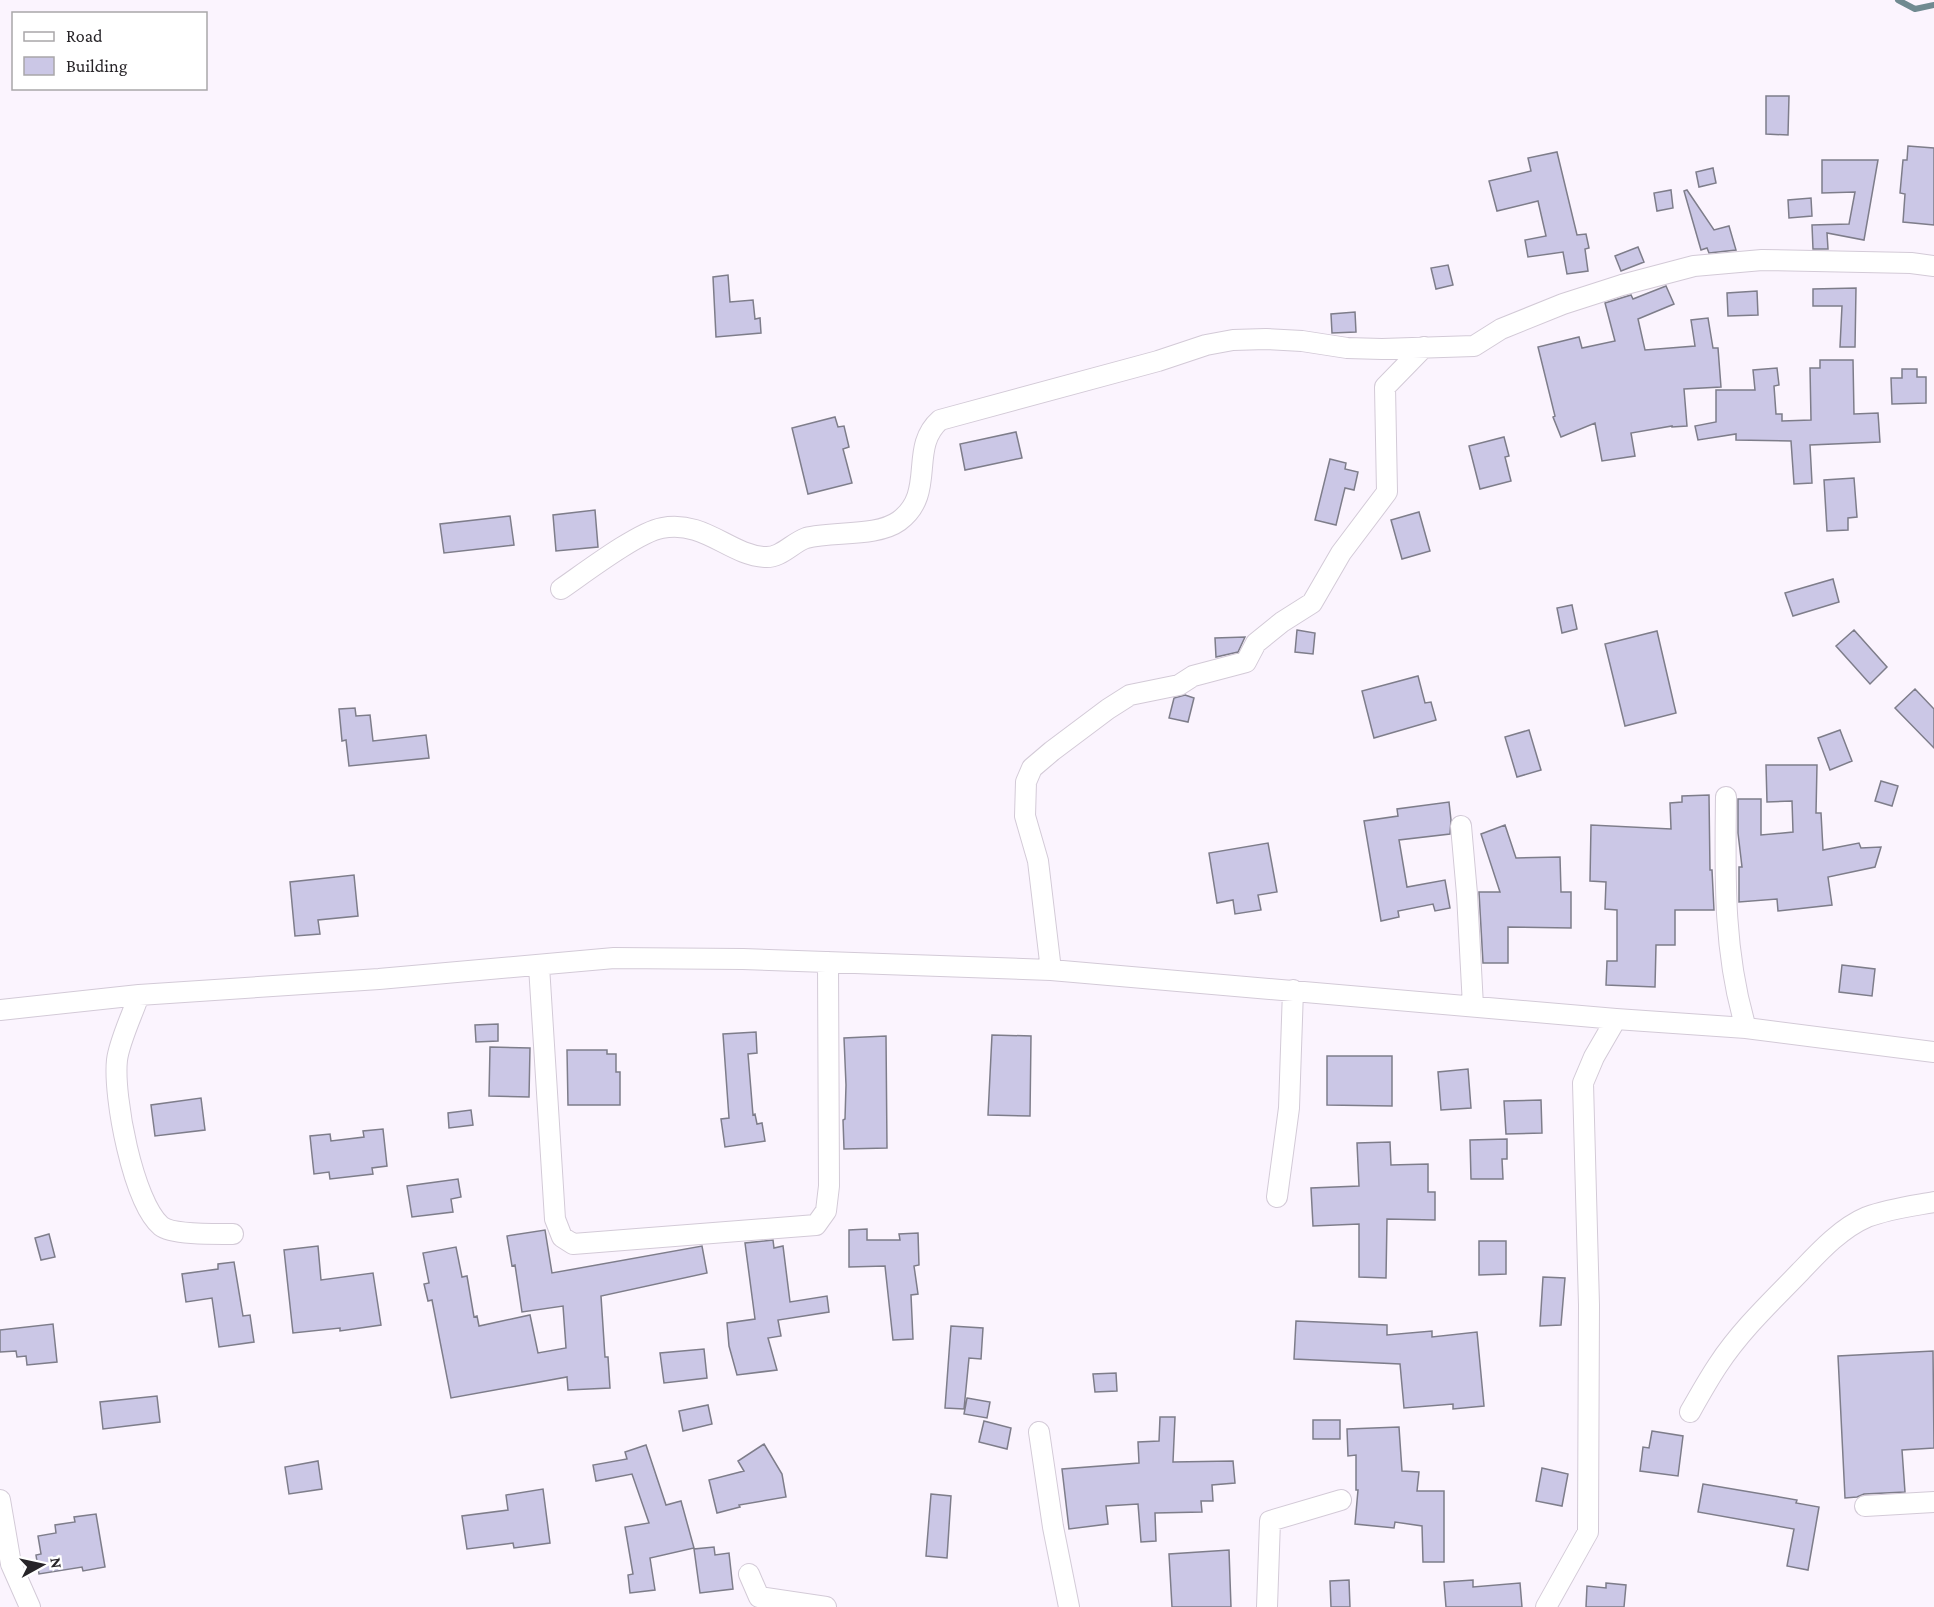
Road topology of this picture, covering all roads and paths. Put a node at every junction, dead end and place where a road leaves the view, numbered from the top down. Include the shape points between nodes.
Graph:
1 (1934, 266) edge
2 (1424, 347) junction
3 (561, 589) dead end
4 (1726, 797) dead end
5 (1461, 826) dead end
6 (828, 962) junction
7 (539, 966) junction
8 (1051, 970) junction
9 (1293, 990) junction
10 (139, 995) junction
11 (1473, 1006) junction
12 (0, 1010) edge
13 (1616, 1019) junction
14 (1746, 1028) junction
15 (1934, 1052) edge
16 (1277, 1197) dead end
17 (1934, 1202) edge
18 (233, 1234) dead end
19 (1690, 1412) dead end
20 (1039, 1432) dead end
21 (0, 1500) edge
22 (1341, 1500) dead end
23 (1934, 1502) edge
24 (1865, 1506) dead end
25 (749, 1574) dead end
26 (30, 1607) edge
27 (826, 1607) edge
28 (1069, 1607) edge
29 (1267, 1607) edge
30 (1546, 1607) edge

1 - 2 street via 1762,260 1694,266 1563,304 1501,329 1474,346
2 - 3 street via 1347,348 1266,339 1206,345 940,420 924,444 922,480 912,510 882,529 803,539 780,554 767,557 750,554 687,526 660,528 632,541
2 - 8 street via 1385,387 1387,492 1341,553 1312,603 1256,643 1246,662 1192,676 1179,686 1130,695 1032,768 1026,782 1024,816 1038,861
4 - 14 street via 1725,901 1730,956
5 - 11 street
6 - 7 street via 614,958
6 - 7 street via 829,1186 826,1211 816,1225 573,1244 562,1237 555,1219
6 - 8 street
7 - 10 street
8 - 9 street
9 - 11 street
9 - 16 street via 1289,1108
10 - 12 street
10 - 18 street via 117,1059 117,1103 145,1204 161,1227 184,1233
11 - 13 street
13 - 14 street
13 - 30 street via 1583,1083 1589,1305 1588,1532
14 - 15 street
17 - 19 street via 1866,1218 1843,1232 1741,1336
20 - 28 street
21 - 26 street via 10,1564
22 - 29 street via 1270,1521
23 - 24 street
25 - 27 street via 759,1597

